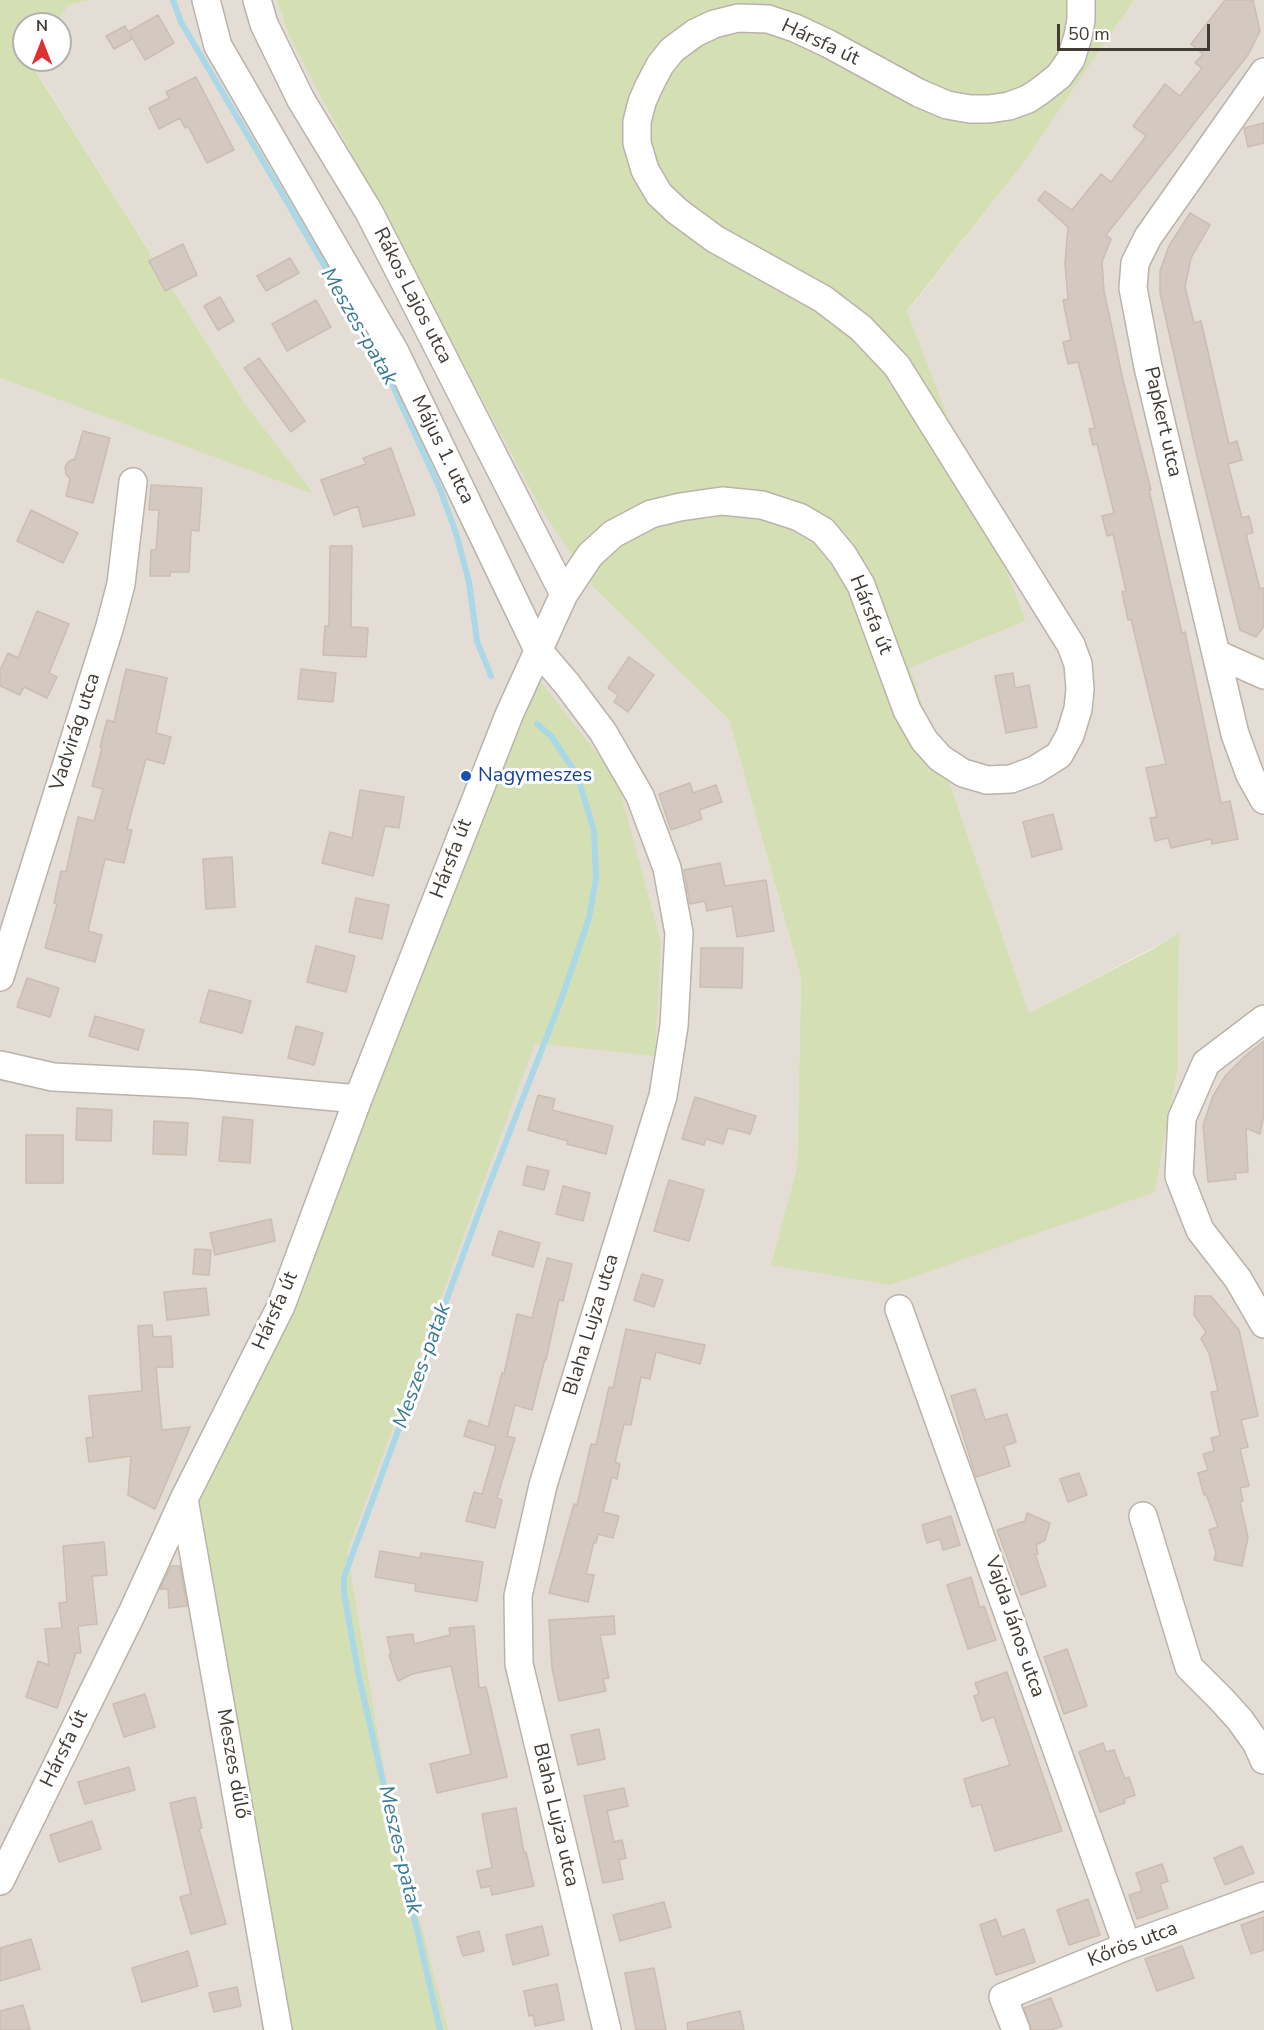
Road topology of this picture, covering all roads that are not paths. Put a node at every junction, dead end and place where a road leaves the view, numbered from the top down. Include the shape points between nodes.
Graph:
1 (206, 0) edge
2 (257, 0) edge
3 (1081, 0) edge
4 (1264, 72) edge
5 (133, 482) dead end
6 (564, 594) junction
7 (538, 650) junction
8 (1217, 654) junction
9 (1264, 675) edge
10 (1264, 800) edge
11 (0, 977) edge
12 (1264, 1019) edge
13 (0, 1065) edge
14 (358, 1099) junction
15 (899, 1309) dead end
16 (1264, 1324) edge
17 (184, 1499) junction
18 (1143, 1516) dead end
19 (1264, 1760) edge
20 (0, 1881) edge
21 (1264, 1896) edge
22 (1127, 1946) junction
23 (278, 2030) edge
24 (607, 2030) edge
25 (1016, 2030) edge

1 - 7 street, Május 1. utca via 218,46 395,352
2 - 6 street, Rákos Lajos utca via 264,24 301,100 369,212
3 - 6 street, Hársfa út via 1080,28 1071,59 1059,76 1040,91 1009,106 970,109 947,105 795,28 768,19 738,18 695,33 672,50 642,102 637,122 637,143 645,170 659,194 677,211 715,239 823,299 861,328 897,366 1071,645 1078,664 1078,709 1059,755 1035,770 987,780 963,773 940,758 907,710 861,585 823,531 799,517 762,506 722,501 651,514 614,534 590,555
4 - 8 street, Papkert utca via 1148,237 1135,263 1133,288 1148,367
5 - 11 street, Vadvirág utca via 121,584 110,626
6 - 7 street, Hársfa út
7 - 14 street, Hársfa út
7 - 24 street, Blaha Lujza utca via 603,732 639,796 667,868 679,933 674,1026 663,1096 543,1485 518,1596 519,1664
8 - 9 street
8 - 10 street, Papkert utca via 1235,734 1250,776
12 - 16 street via 1206,1062 1182,1118 1179,1176 1200,1230 1238,1279
13 - 14 street via 53,1077 193,1084
14 - 17 street, Hársfa út via 281,1306
15 - 22 street, Vajda János utca
17 - 20 street, Hársfa út
17 - 23 street, Meszes dűlő
18 - 19 street via 1189,1667 1239,1720
21 - 22 street, Kőrös utca
22 - 25 street, Kőrös utca via 1003,1997

